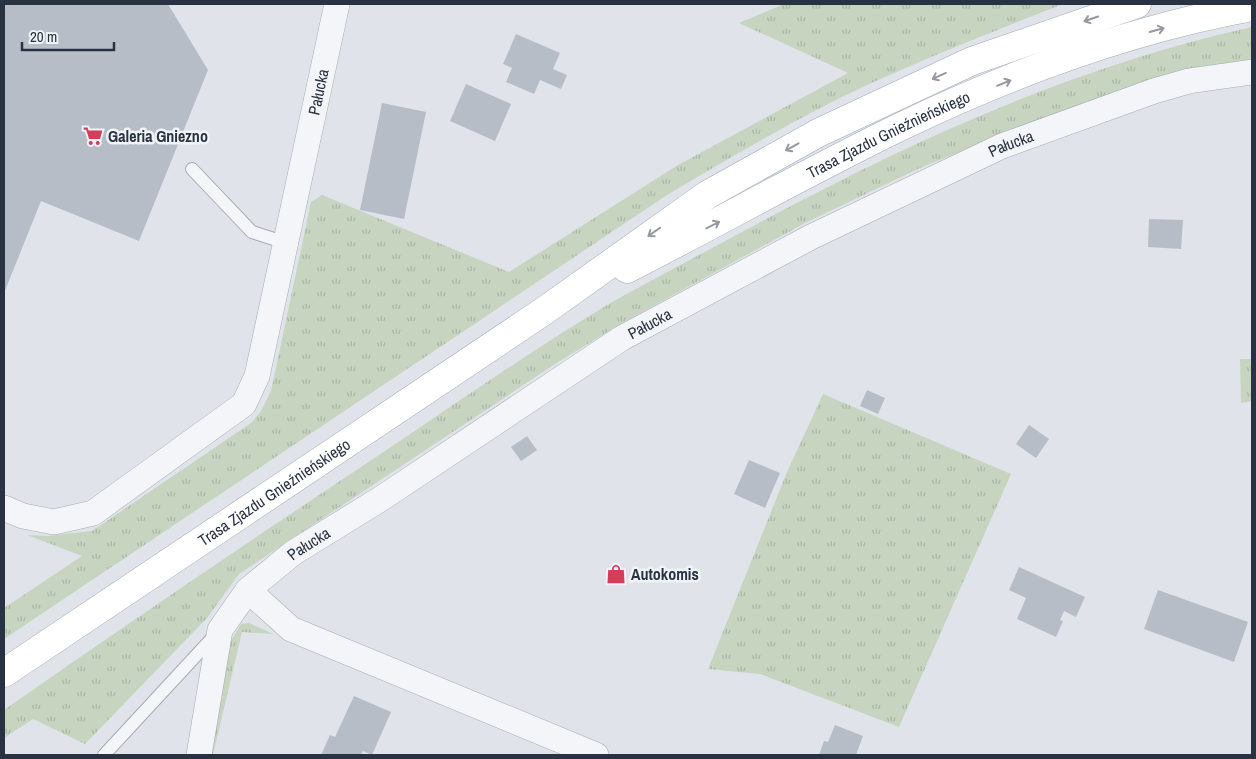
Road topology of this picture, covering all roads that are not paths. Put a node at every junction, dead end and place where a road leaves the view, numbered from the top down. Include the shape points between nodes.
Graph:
1 (336, 4) edge
2 (1137, 4) edge
3 (1252, 7) edge
4 (1252, 72) edge
5 (192, 169) dead end
6 (286, 243) junction
7 (544, 310) junction
8 (4, 508) edge
9 (248, 590) junction
10 (220, 630) junction
11 (4, 673) edge
12 (104, 755) edge
13 (199, 755) edge
14 (596, 755) edge

1 - 6 street, Pałucka
2 -> 7 main road, Trasa Zjazdu Gnieźnieńskiego via 972,61 818,133 707,194
7 -> 3 main road, Trasa Zjazdu Gnieźnieńskiego via 723,220 832,160 966,98 1094,49
4 - 9 street, Pałucka via 1189,81 1154,91 1002,146 811,237 622,338 382,498 293,553
5 - 6 lane via 252,232
6 - 8 street, Pałucka via 257,376 244,404 93,513 54,522 23,516
7 - 11 main road, Trasa Zjazdu Gnieźnieńskiego
9 - 10 street, Pałucka
9 - 14 street via 291,629
10 - 12 lane
10 - 13 street, Pałucka

